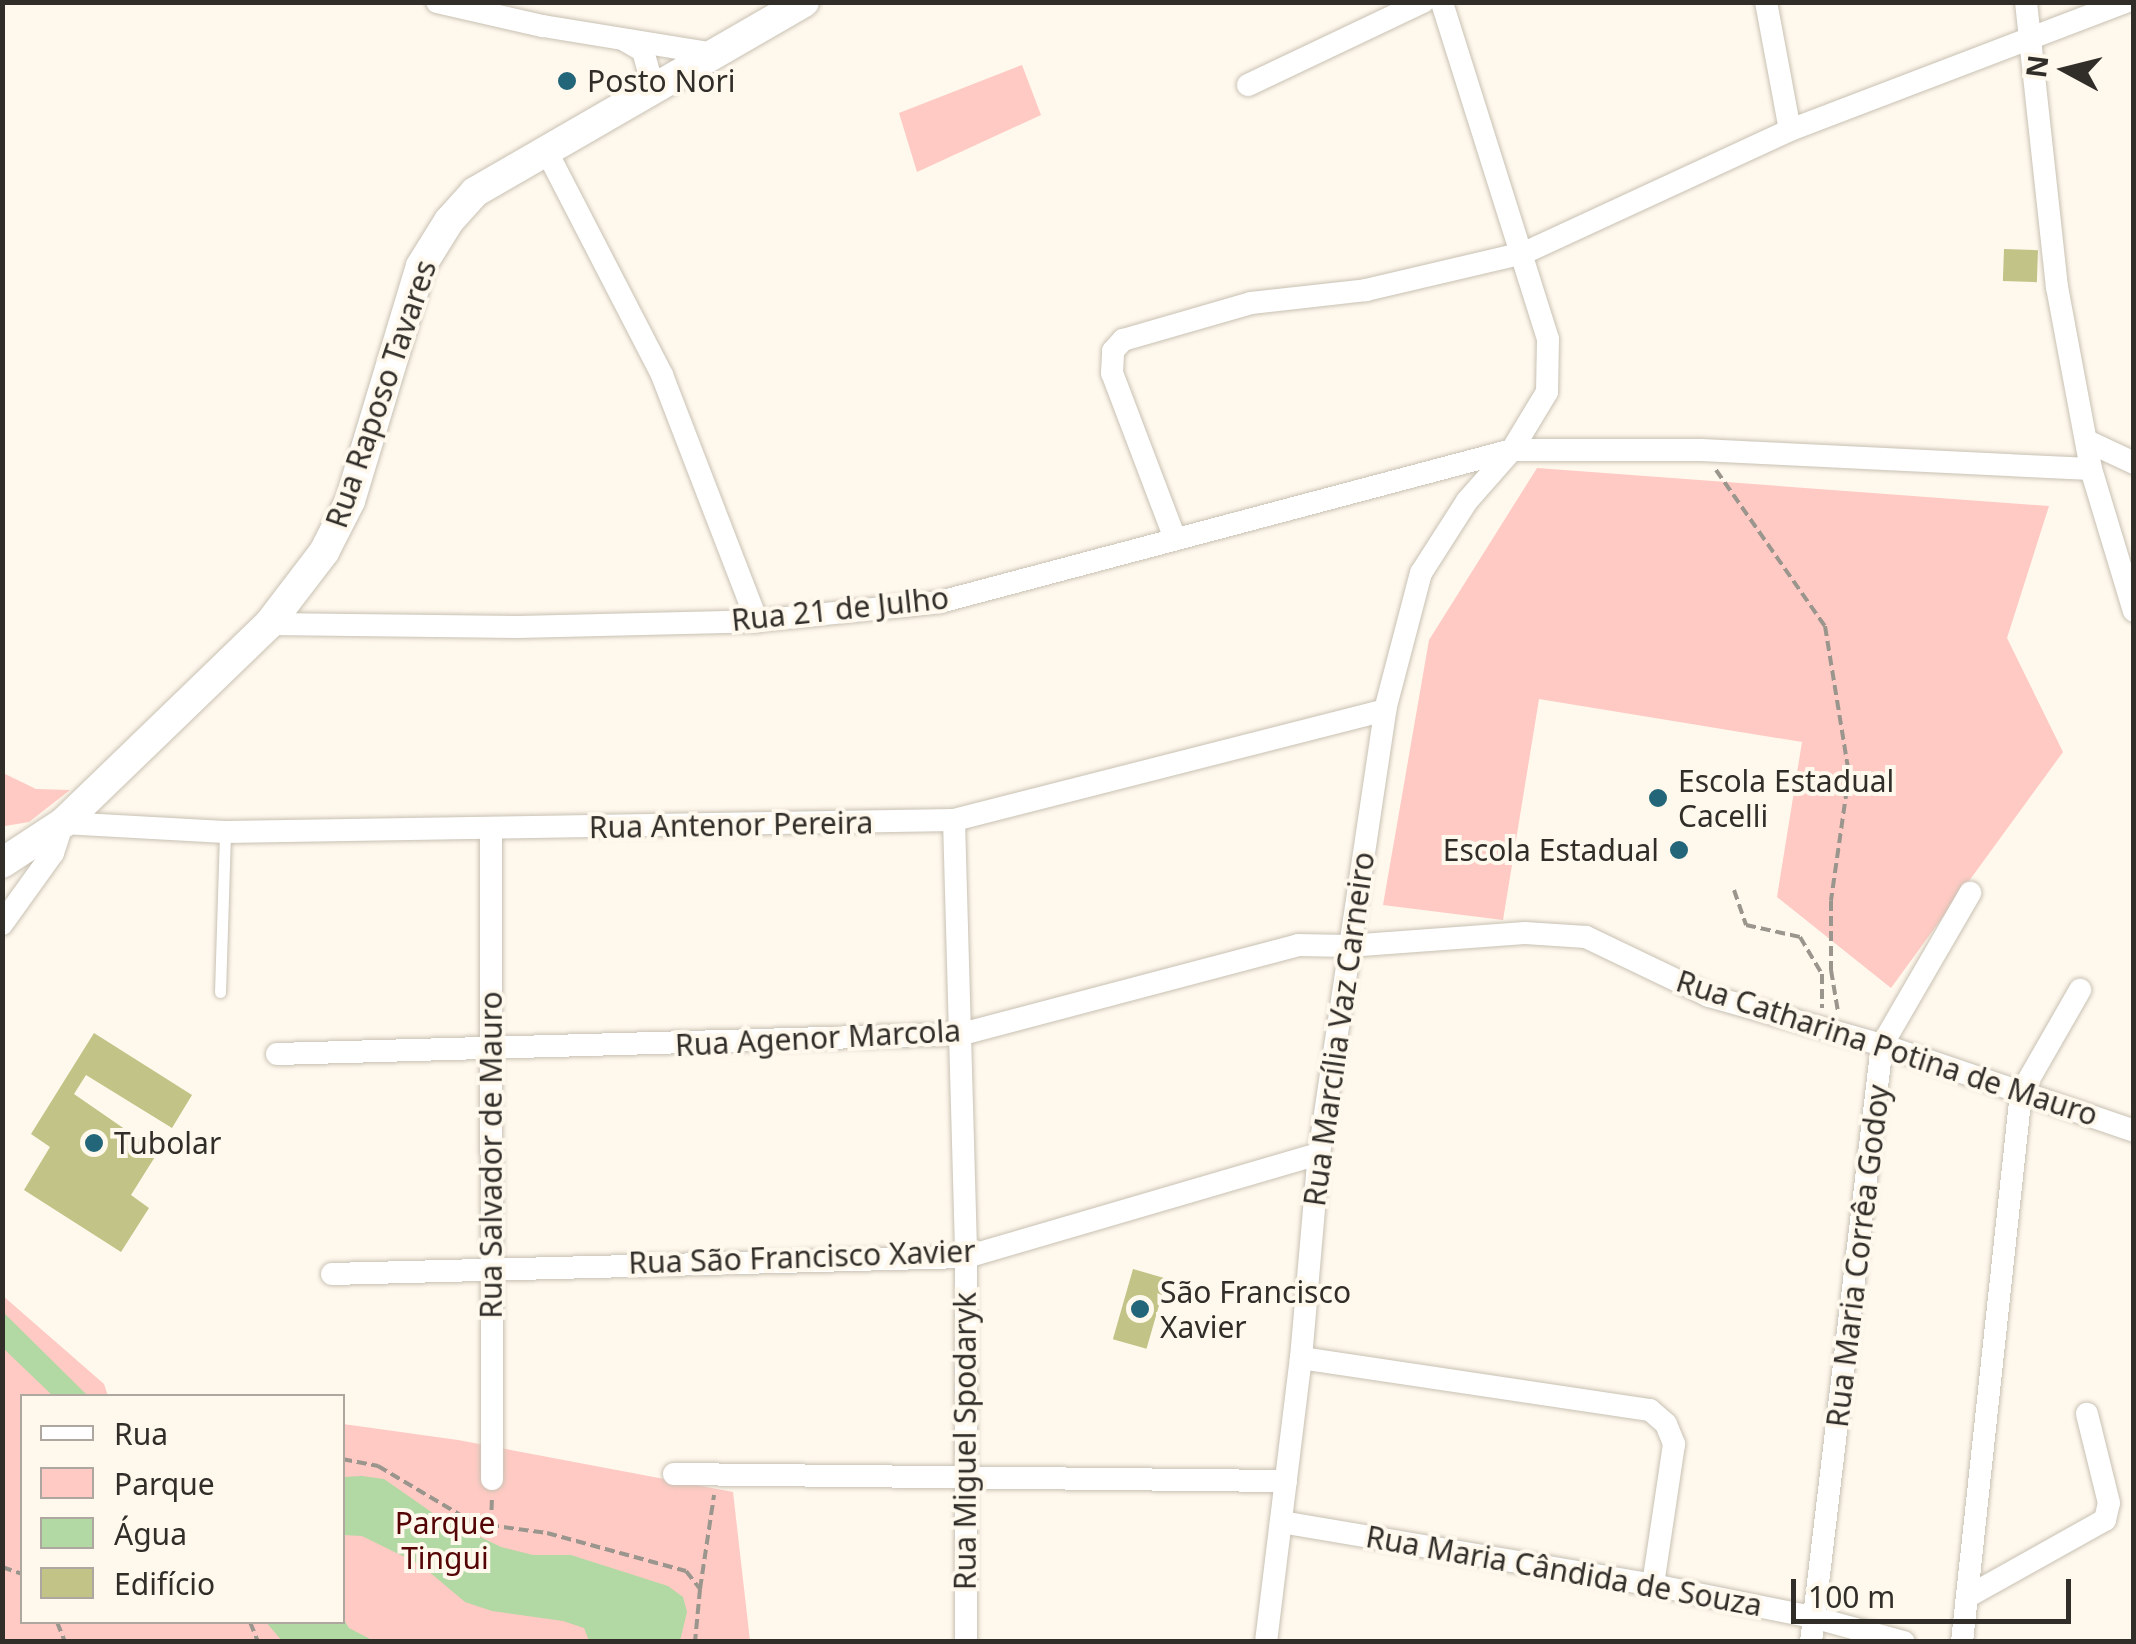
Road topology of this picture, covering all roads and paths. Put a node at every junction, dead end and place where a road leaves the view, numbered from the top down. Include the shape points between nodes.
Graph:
1 (438, 2) edge
2 (804, 2) edge
3 (1423, 2) edge
4 (1442, 2) edge
5 (1766, 2) edge
6 (2026, 2) edge
7 (2126, 2) edge
8 (2033, 38) junction
9 (626, 40) junction
10 (714, 54) junction
11 (1248, 85) dead end
12 (654, 90) junction
13 (1790, 130) junction
14 (547, 152) junction
15 (1524, 253) junction
16 (2086, 441) junction
17 (1512, 450) junction
18 (1702, 450) junction
19 (2134, 464) edge
20 (2091, 469) junction
21 (1174, 536) junction
22 (2134, 610) edge
23 (758, 621) junction
24 (269, 624) junction
25 (1385, 710) junction
26 (954, 820) junction
27 (63, 823) junction
28 (491, 830) junction
29 (225, 832) junction
30 (37, 840) junction
31 (2, 843) edge
32 (2, 864) edge
33 (1734, 890) dead end
34 (1970, 893) dead end
35 (2, 924) edge
36 (1348, 946) junction
37 (2080, 990) dead end
38 (220, 992) dead end
39 (1830, 1022) junction
40 (962, 1034) junction
41 (1882, 1045) junction
42 (490, 1050) junction
43 (277, 1054) dead end
44 (2021, 1093) junction
45 (2134, 1131) edge
46 (1318, 1154) junction
47 (966, 1256) junction
48 (492, 1268) junction
49 (332, 1274) dead end
50 (1301, 1358) junction
51 (2087, 1414) dead end
52 (345, 1459) edge
53 (674, 1474) dead end
54 (717, 1475) junction
55 (963, 1476) junction
56 (492, 1480) joint
57 (1286, 1481) junction
58 (1281, 1522) junction
59 (491, 1525) junction
60 (1653, 1585) junction
61 (700, 1589) junction
62 (1967, 1597) junction
63 (1816, 1618) junction
64 (695, 1642) edge
65 (966, 1642) edge
66 (1266, 1642) edge
67 (1811, 1642) edge
68 (1904, 1642) edge
69 (1962, 1642) edge

1 - 9 street
2 - 10 main road, Rua Raposo Tavares
3 - 11 street
4 - 15 street, Rua Marcília Vaz Carneiro
5 - 13 street
6 - 8 street
7 - 8 street
8 - 13 street
8 - 16 street via 2057,287
9 - 10 street
9 - 12 street via 643,52
10 - 12 main road, Rua Raposo Tavares
12 - 14 main road, Rua Raposo Tavares
13 - 15 street
14 - 23 street via 662,375
14 - 24 main road, Rua Raposo Tavares via 475,192 421,266 350,501 324,552
15 - 17 street, Rua Marcília Vaz Carneiro via 1548,339 1548,392
15 - 21 street via 1366,290 1251,303 1123,340 1113,350 1112,373
16 - 19 street
16 - 20 street
17 - 18 street
17 - 21 street, Rua 21 de Julho
17 - 25 street, Rua Marcília Vaz Carneiro via 1467,501 1420,573
18 - 20 street
18 - 39 path via 1825,626 1849,774 1831,901
20 - 22 street
21 - 23 street, Rua 21 de Julho via 940,602
23 - 24 street, Rua 21 de Julho
24 - 27 main road, Rua Raposo Tavares
25 - 26 street, Rua Antenor Pereira
25 - 36 street, Rua Marcília Vaz Carneiro
26 - 28 street, Rua Antenor Pereira
26 - 40 street, Rua Miguel Spodaryk
27 - 29 street, Rua Antenor Pereira
27 - 30 main road, Rua Raposo Tavares
27 - 35 street, Rua Raposo Tavares via 53,853
28 - 29 street, Rua Antenor Pereira
28 - 42 street, Rua Salvador de Mauro
29 - 38 lane
30 - 31 main road, Rua Raposo Tavares
30 - 32 main road, Rua Raposo Tavares
33 - 39 path via 1746,925 1800,937 1822,974
34 - 41 street, Rua Maria Corrêa Godoy
36 - 39 street, Rua Catharina Potina de Mauro via 1525,933 1586,936 1709,996
36 - 40 street, Rua Agenor Marcola via 1298,945
36 - 46 street, Rua Marcília Vaz Carneiro
37 - 44 street
39 - 41 street, Rua Catharina Potina de Mauro
40 - 42 street, Rua Agenor Marcola
40 - 47 street, Rua Miguel Spodaryk
41 - 44 street, Rua Catharina Potina de Mauro
41 - 63 street, Rua Maria Corrêa Godoy
42 - 43 street, Rua Agenor Marcola
42 - 48 street, Rua Salvador de Mauro
44 - 45 street, Rua Catharina Potina de Mauro
44 - 62 street
46 - 47 street, Rua São Francisco Xavier
46 - 50 street, Rua Marcília Vaz Carneiro
47 - 48 street, Rua São Francisco Xavier
47 - 55 street, Rua Miguel Spodaryk
48 - 49 street, Rua São Francisco Xavier
48 - 56 street, Rua Salvador de Mauro
50 - 57 street, Rua Marcília Vaz Carneiro
50 - 60 street via 1650,1410 1674,1444
51 - 62 street via 2109,1504 2105,1520
52 - 59 path via 378,1466 474,1523
53 - 54 street
54 - 55 street
54 - 61 path
55 - 57 street
55 - 65 street, Rua Miguel Spodaryk
56 - 59 path
57 - 58 street, Rua Marcília Vaz Carneiro
58 - 60 street, Rua Maria Cândida de Souza
58 - 66 street, Rua Marcília Vaz Carneiro
59 - 61 path via 610,1547 686,1571
60 - 63 street, Rua Maria Cândida de Souza
61 - 64 path
62 - 69 street
63 - 67 street, Rua Maria Corrêa Godoy
63 - 68 street, Rua Maria Cândida de Souza

